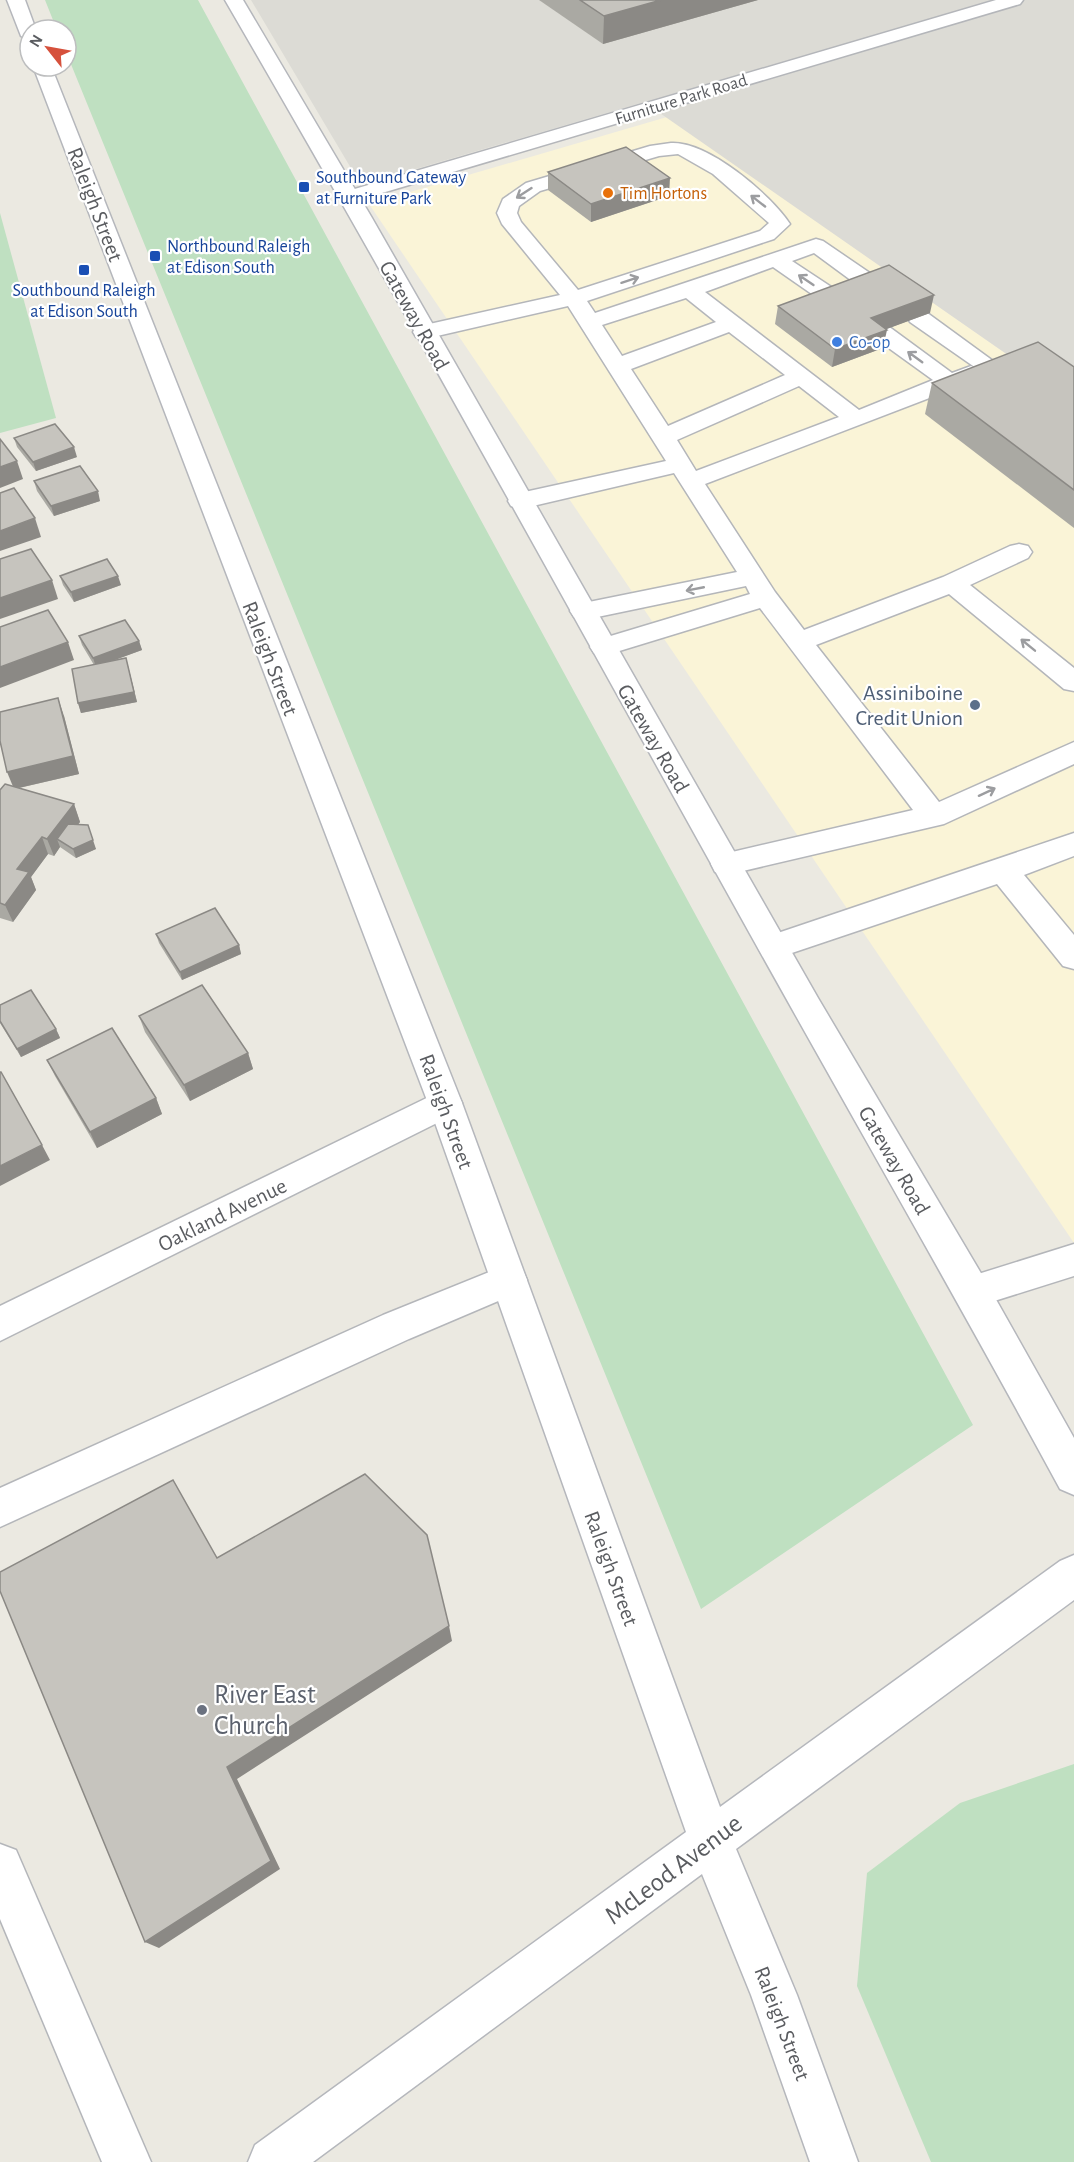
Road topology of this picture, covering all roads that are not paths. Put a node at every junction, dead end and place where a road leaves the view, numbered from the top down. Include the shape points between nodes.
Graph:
1 (16, 0) edge
2 (234, 0) edge
3 (1014, 0) edge
4 (23, 18) edge
5 (47, 78) edge
6 (348, 197) junction
7 (775, 259) junction
8 (875, 287) edge
9 (689, 290) junction
10 (574, 298) junction
11 (837, 301) edge
12 (918, 317) edge
13 (590, 322) junction
14 (733, 323) junction
15 (880, 331) edge
16 (424, 332) junction
17 (617, 366) junction
18 (801, 377) junction
19 (950, 382) junction
20 (856, 419) junction
21 (663, 437) junction
22 (685, 473) junction
23 (520, 501) junction
24 (1019, 552) dead end
25 (952, 583) junction
26 (759, 588) junction
27 (583, 611) junction
28 (800, 641) junction
29 (603, 647) junction
30 (1074, 681) edge
31 (1074, 752) edge
32 (934, 816) junction
33 (1074, 844) edge
34 (726, 864) junction
35 (1004, 872) junction
36 (774, 947) junction
37 (1074, 957) edge
38 (445, 1103) junction
39 (1074, 1260) edge
40 (509, 1280) junction
41 (972, 1292) junction
42 (0, 1324) edge
43 (1074, 1476) edge
44 (0, 1508) edge
45 (1074, 1575) edge
46 (711, 1841) junction
47 (0, 1866) edge
48 (127, 2162) edge
49 (272, 2162) edge
50 (834, 2162) edge

1 - 4 street
2 - 6 street, Gateway Road
3 - 6 street, Furniture Park Road
5 - 38 street, Raleigh Street
6 - 16 street, Gateway Road
7 - 8 street via 816,245
7 - 9 street
11 -> 7 street
9 - 13 street
9 - 14 street
10 -> 10 street via 767,235 780,224 741,187 697,153 684,149 657,150 533,187 510,202 507,213
10 - 13 street
10 - 16 street
12 - 19 street via 989,366
13 - 17 street
14 - 17 street
14 - 18 street
19 -> 15 street
16 - 23 street, Gateway Road
17 - 21 street
18 - 20 street
18 - 21 street
19 - 20 street
20 - 22 street
21 - 22 street
22 - 23 street
22 - 26 street
23 - 27 street, Gateway Road
24 - 25 street
25 - 28 street
30 -> 25 street
26 -> 27 street
26 - 28 street
26 - 29 street
27 - 29 street, Gateway Road
28 - 32 street
29 - 34 street, Gateway Road
32 -> 31 street
32 - 34 street
33 - 35 street
34 - 36 street, Gateway Road
35 - 36 street
35 - 37 street
36 - 41 street, Gateway Road
38 - 40 street, Raleigh Street
38 - 42 street, Oakland Avenue
39 - 41 street
40 - 44 street via 396,1327
40 - 46 street, Raleigh Street
41 - 43 street, Gateway Road
45 - 46 street, McLeod Avenue
46 - 49 street, McLeod Avenue
46 - 50 street, Raleigh Street via 774,1995
47 - 48 street

